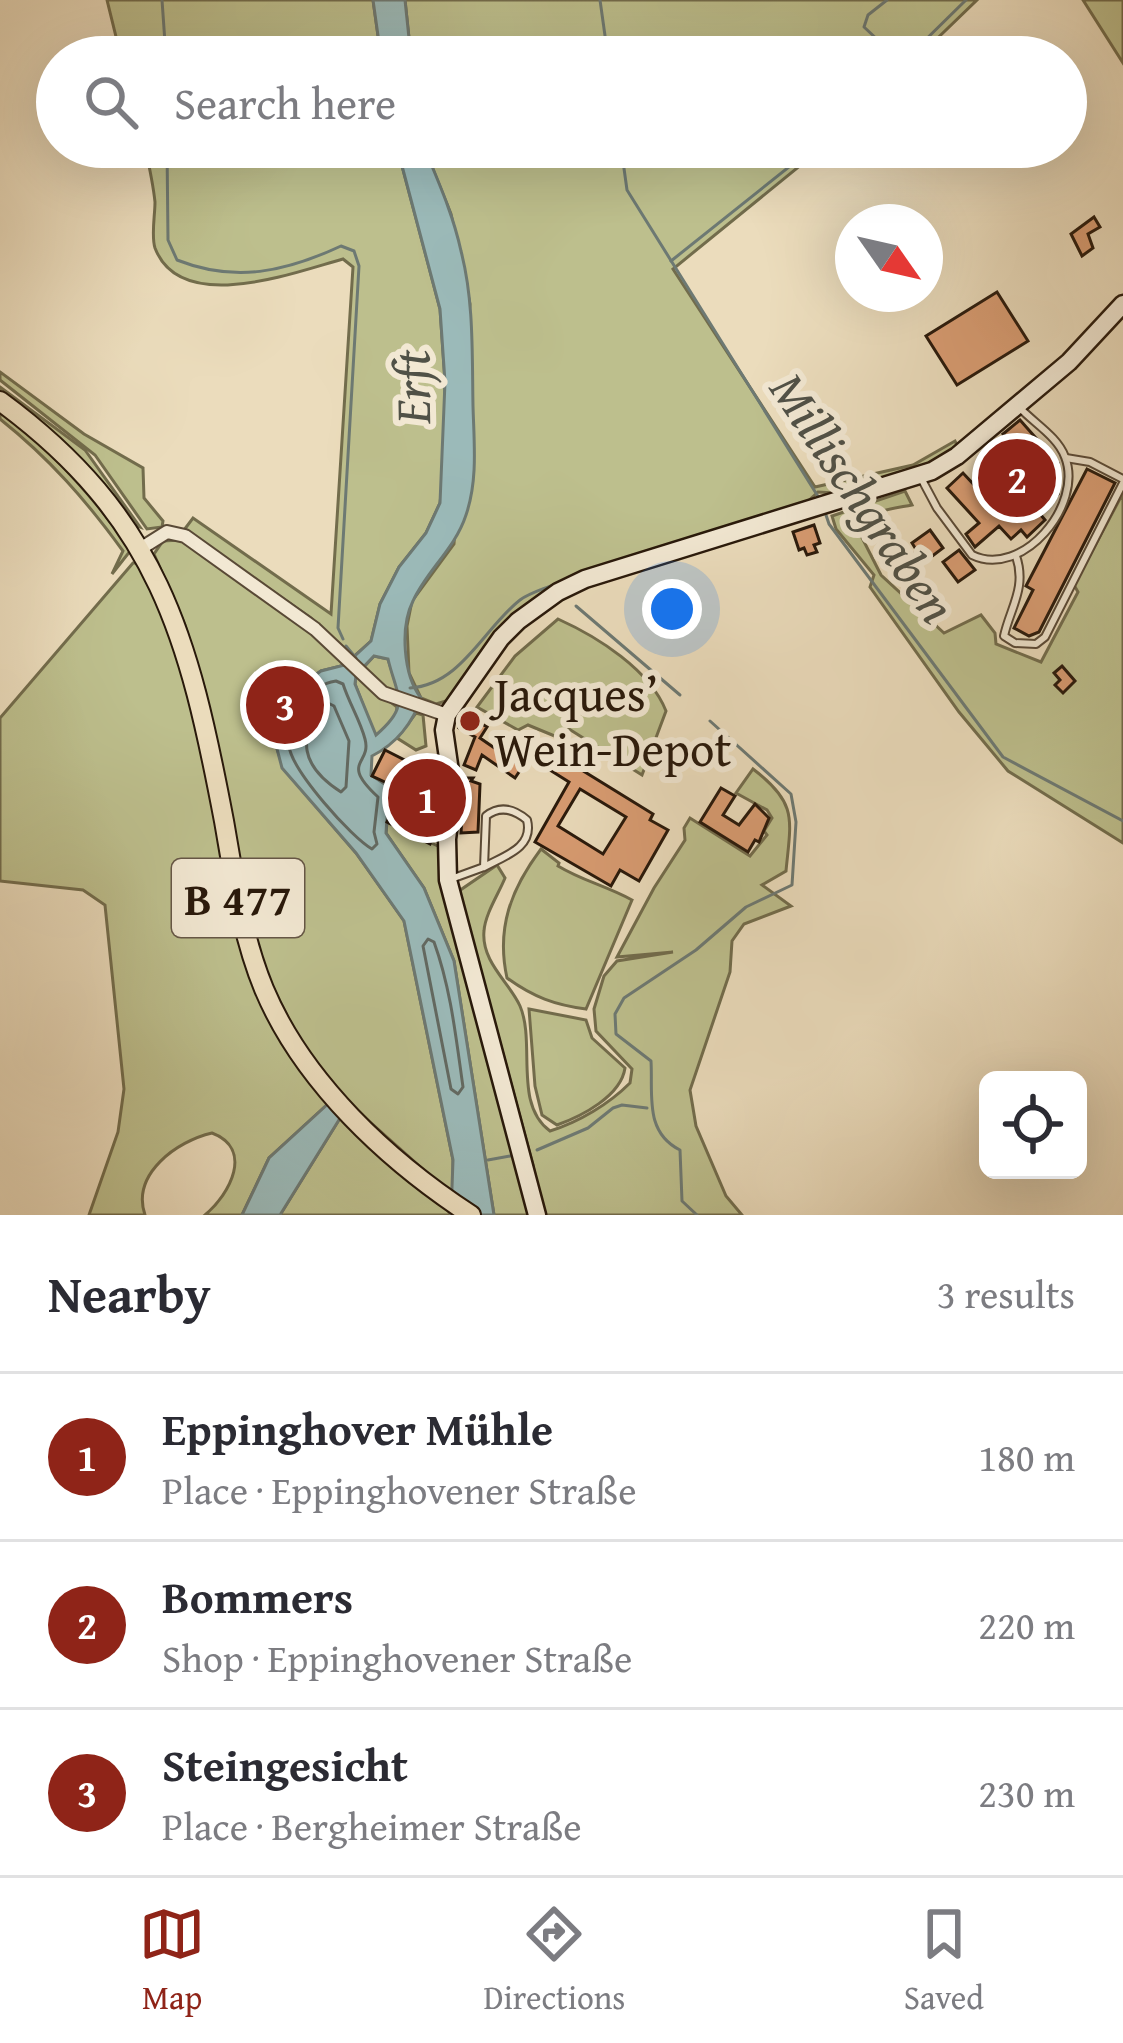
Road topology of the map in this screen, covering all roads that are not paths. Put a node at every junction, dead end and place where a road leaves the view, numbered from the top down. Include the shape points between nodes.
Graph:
1 (1123, 304) edge
2 (0, 401) edge
3 (1018, 405) junction
4 (1066, 458) junction
5 (920, 476) junction
6 (1123, 481) edge
7 (140, 549) junction
8 (1016, 555) junction
9 (447, 715) junction
10 (484, 867) junction
11 (448, 880) junction
12 (471, 1215) edge
13 (537, 1215) edge

1 - 3 main road
2 - 7 main road, B 477 via 74,464
3 - 4 lane
3 - 5 main road
4 - 6 lane
4 - 8 lane via 1067,484 1054,517
5 - 8 lane via 969,552 987,560
5 - 9 main road via 558,592 501,638
6 - 8 lane via 1036,644 1004,636 1018,602
7 - 9 street via 166,532 184,536 315,629 391,698
7 - 12 main road, B 477 via 189,658 247,939 266,993 322,1083 377,1141
9 - 11 main road via 454,792
10 - 10 lane via 486,816 514,810 527,820 527,838
10 - 11 lane
11 - 13 main road

